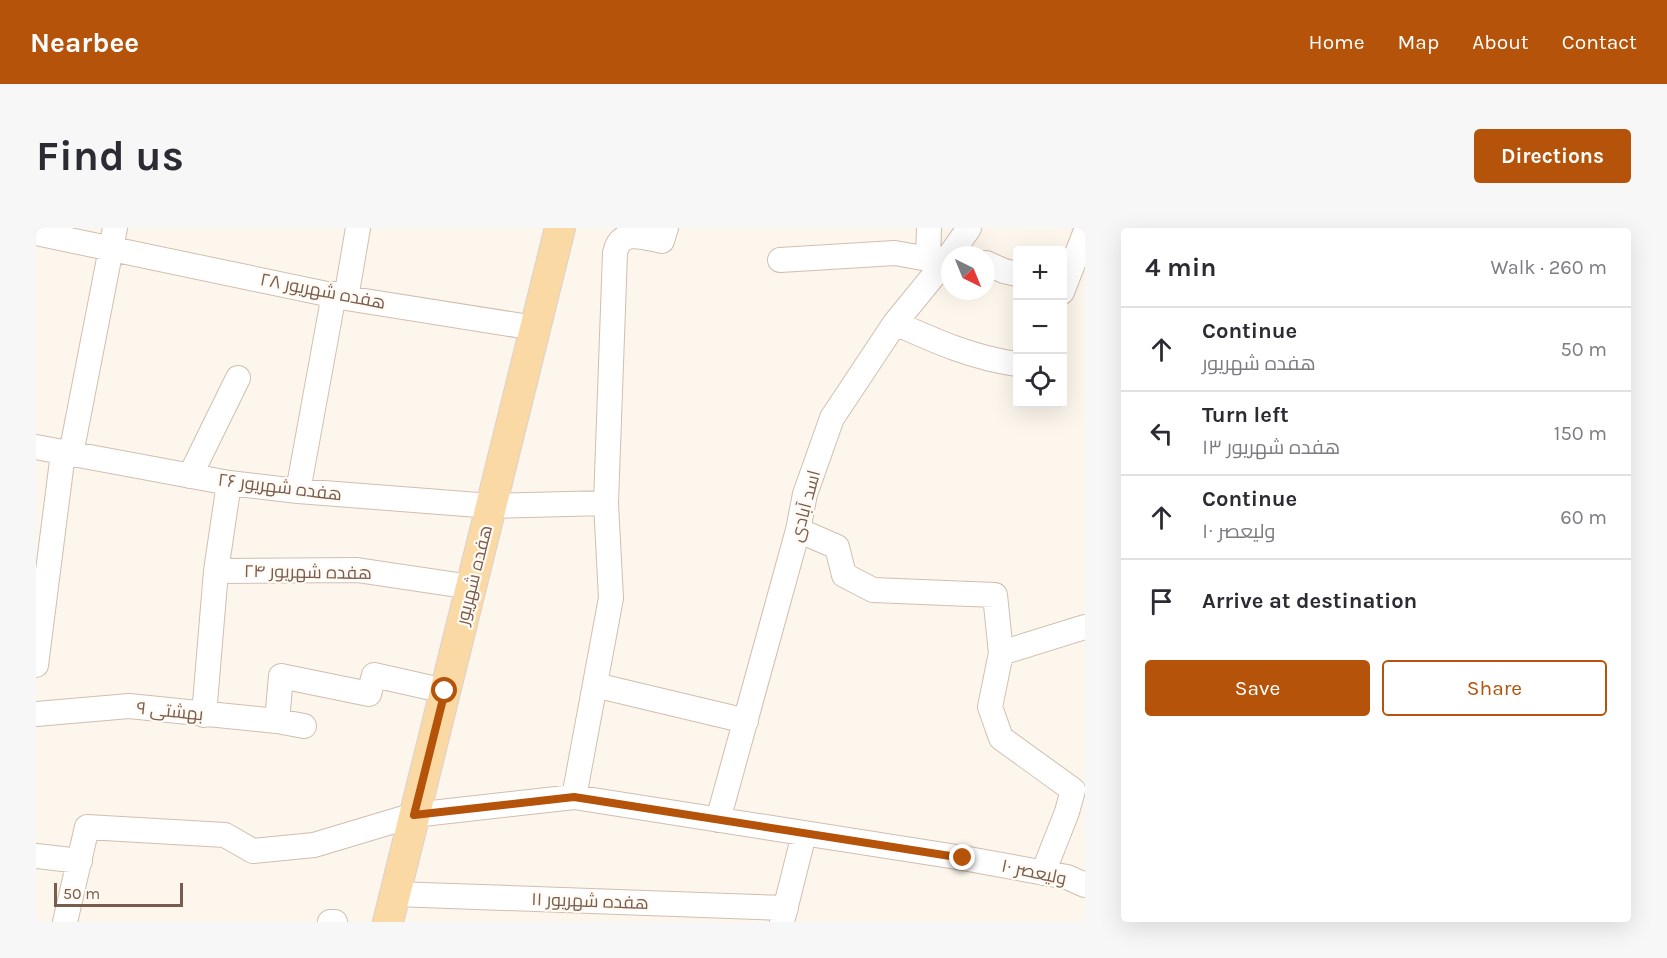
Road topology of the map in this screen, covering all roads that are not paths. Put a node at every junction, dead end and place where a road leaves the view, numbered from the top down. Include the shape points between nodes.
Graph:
1 (357, 228) edge
2 (560, 228) edge
3 (666, 228) edge
4 (929, 228) edge
5 (969, 228) edge
6 (36, 233) edge
7 (1085, 233) edge
8 (113, 238) edge
9 (953, 246) edge
10 (941, 256) edge
11 (941, 258) edge
12 (941, 259) edge
13 (780, 260) dead end
14 (995, 267) edge
15 (1013, 273) edge
16 (1067, 279) edge
17 (340, 296) junction
18 (895, 322) junction
19 (535, 328) junction
20 (1013, 363) edge
21 (238, 378) dead end
22 (36, 447) edge
23 (67, 453) junction
24 (190, 476) junction
25 (229, 483) junction
26 (298, 491) junction
27 (606, 503) junction
28 (491, 506) junction
29 (798, 530) junction
30 (216, 571) junction
31 (471, 587) junction
32 (1085, 627) edge
33 (1001, 653) junction
34 (36, 664) edge
35 (595, 685) junction
36 (445, 691) junction
37 (36, 714) edge
38 (204, 715) junction
39 (277, 721) junction
40 (746, 721) junction
41 (304, 726) dead end
42 (574, 797) junction
43 (414, 815) junction
44 (718, 820) junction
45 (804, 834) junction
46 (36, 856) edge
47 (80, 861) junction
48 (1043, 873) junction
49 (1085, 885) edge
50 (392, 908) edge
51 (784, 915) edge
52 (64, 922) edge
53 (330, 922) edge
54 (335, 922) edge

1 - 17 street
2 - 19 main road, هفده شهریور
3 - 27 street via 663,241 630,234 616,244
4 - 10 street
5 - 9 street, اسد آبادی
6 - 8 street, هفده شهریور ۲۸
7 - 16 street
8 - 17 street, هفده شهریور ۲۸
8 - 23 street
11 - 13 street via 895,254
12 - 18 street, اسد آبادی
14 - 15 street
17 - 19 street, هفده شهریور ۲۸
17 - 26 street
18 - 20 street via 942,345
18 - 29 street, اسد آبادی via 832,418 805,494
19 - 28 main road, هفده شهریور
21 - 24 street
22 - 23 street, هفده شهریور ۲۶
23 - 24 street, هفده شهریور ۲۶
23 - 34 street
24 - 25 street, هفده شهریور ۲۶
25 - 26 street, هفده شهریور ۲۶
25 - 30 street
26 - 28 street, هفده شهریور ۲۶
27 - 28 street, هفده شهریور ۲۶
27 - 35 street via 611,598
28 - 31 main road, هفده شهریور
29 - 33 street via 837,547 844,575 873,590 995,595
29 - 40 street, اسد آبادی
30 - 31 street, هفده شهریور ۲۴ via 357,570
30 - 38 street
31 - 36 main road, هفده شهریور
32 - 33 street
33 - 48 street via 990,707 1001,738 1073,790
35 - 40 street
35 - 42 street
36 - 39 street via 374,675 369,694 281,676
36 - 43 main road, هفده شهریور
37 - 38 street, بهشتی ۹ via 129,706
38 - 39 street, بهشتی ۹
39 - 41 street, بهشتی ۹
40 - 44 street, اسد آبادی
42 - 43 street, ولیعصر ۱۰
42 - 44 street, ولیعصر ۱۰
43 - 47 street, ولیعصر ۱۰ via 315,845 253,850 225,835 87,827
43 - 50 main road, هفده شهریور
44 - 45 street, ولیعصر ۱۰
45 - 48 street, ولیعصر ۱۰
45 - 51 street
46 - 47 street
47 - 52 street
48 - 49 street, ولیعصر ۱۰
50 - 51 street, هفده شهریور ۱۱
53 - 54 street

